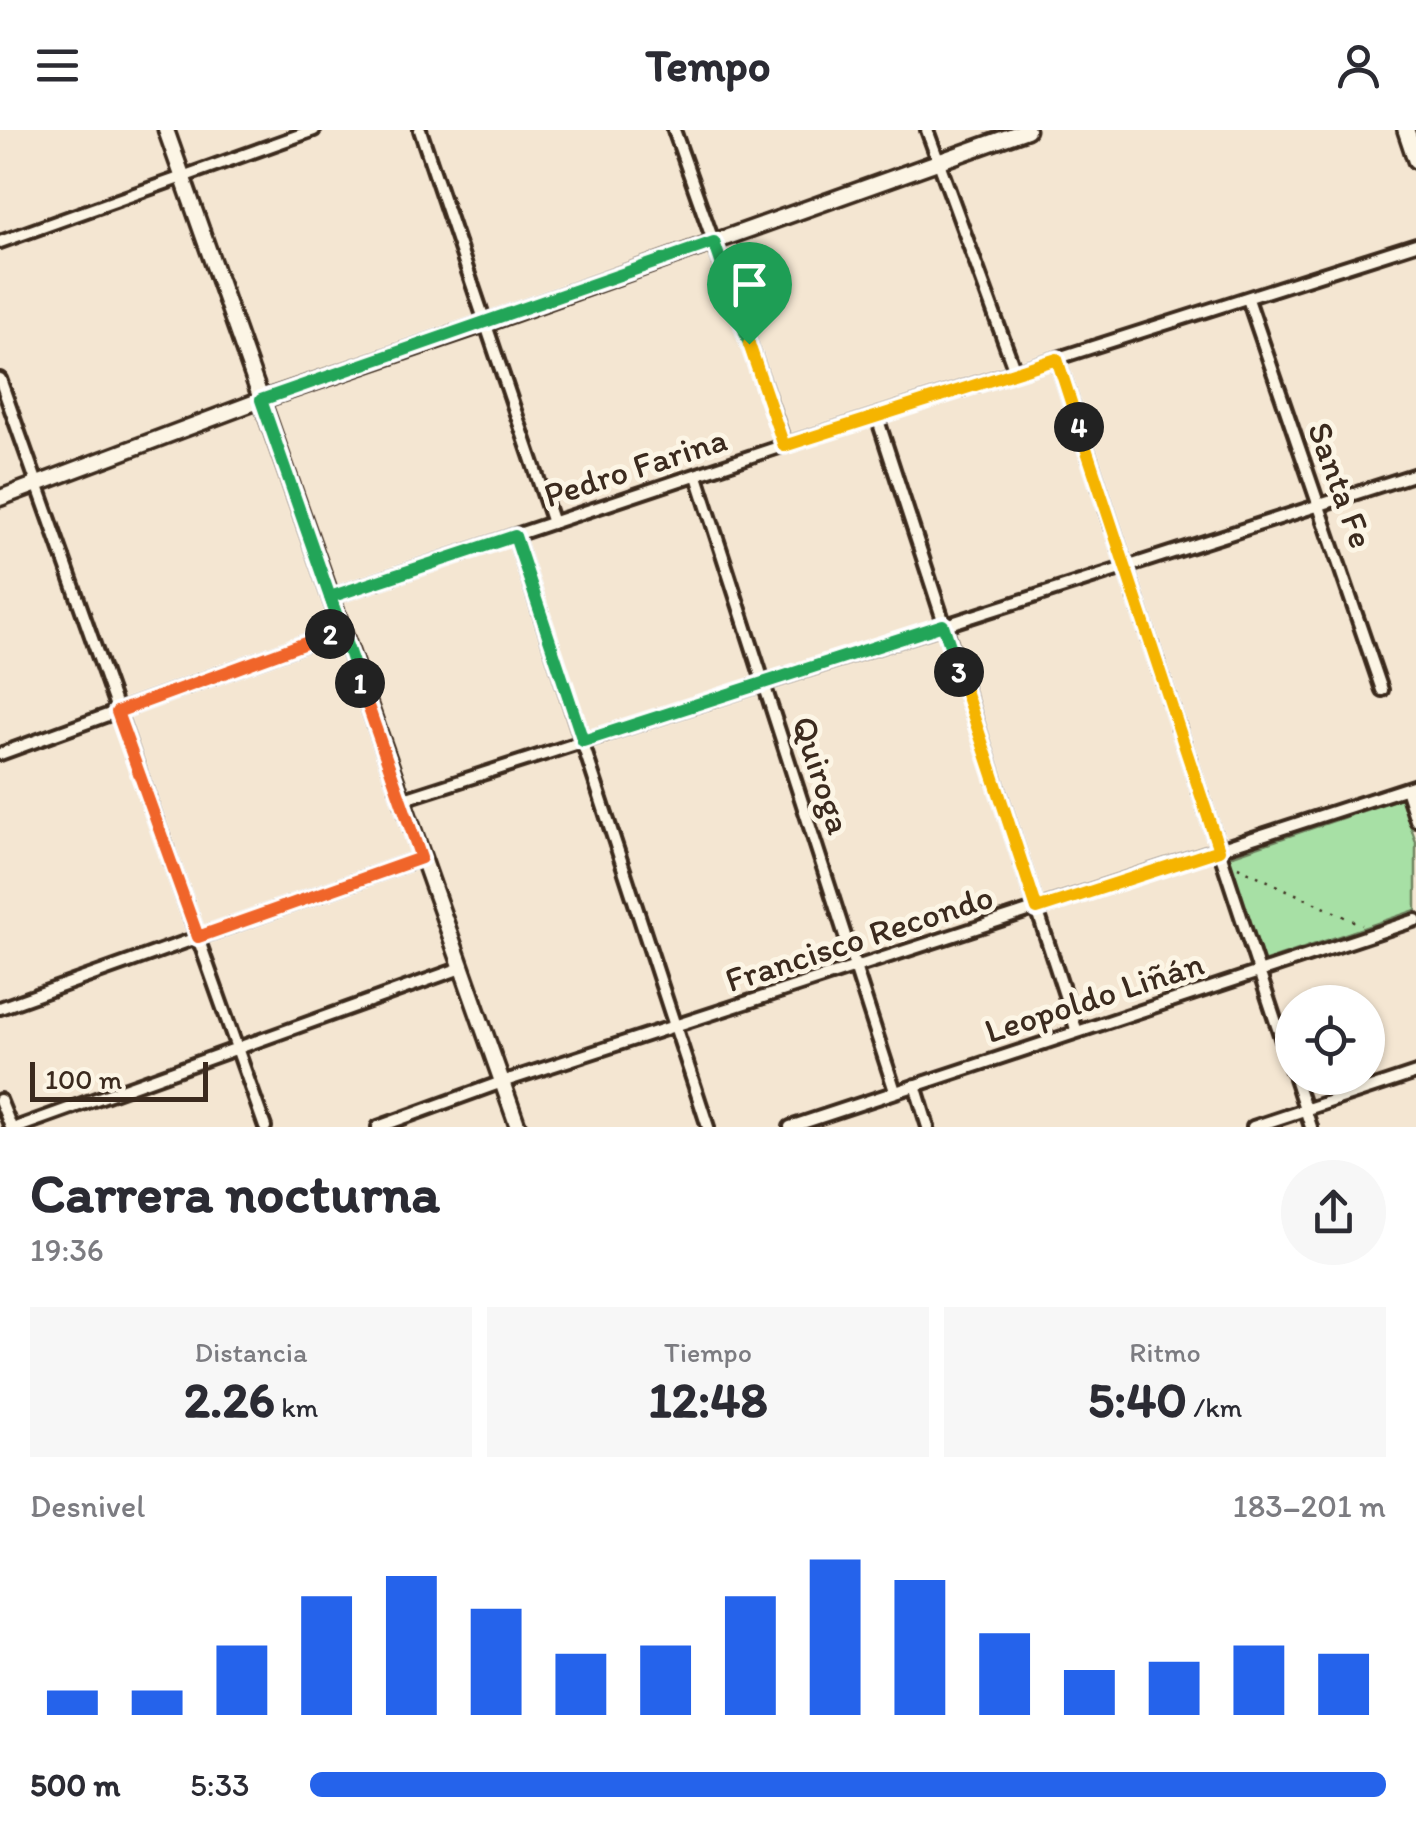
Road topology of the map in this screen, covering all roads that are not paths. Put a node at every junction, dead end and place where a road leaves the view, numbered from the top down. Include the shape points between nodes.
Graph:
1 (166, 130) edge
2 (314, 130) edge
3 (420, 130) edge
4 (674, 130) edge
5 (927, 130) edge
6 (1027, 130) edge
7 (1406, 130) edge
8 (1416, 160) edge
9 (938, 161) junction
10 (182, 176) junction
11 (0, 242) edge
12 (714, 242) junction
13 (1416, 244) edge
14 (1248, 299) junction
15 (486, 323) junction
16 (1057, 359) junction
17 (1015, 371) junction
18 (0, 380) edge
19 (261, 400) junction
20 (878, 417) junction
21 (784, 446) junction
22 (1416, 474) edge
23 (697, 476) junction
24 (37, 484) junction
25 (0, 498) edge
26 (1319, 504) junction
27 (553, 523) junction
28 (515, 536) junction
29 (1125, 568) junction
30 (330, 597) junction
31 (943, 625) junction
32 (342, 630) junction
33 (763, 682) junction
34 (1382, 690) dead end
35 (117, 712) junction
36 (583, 741) junction
37 (0, 754) edge
38 (1411, 787) edge
39 (401, 800) junction
40 (1416, 820) edge
41 (1220, 855) junction
42 (421, 858) junction
43 (1037, 909) junction
44 (1416, 920) edge
45 (198, 937) junction
46 (461, 968) junction
47 (856, 969) junction
48 (1259, 971) junction
49 (0, 1008) edge
50 (1275, 1018) edge
51 (675, 1026) junction
52 (1077, 1032) junction
53 (237, 1049) junction
54 (1416, 1073) edge
55 (502, 1082) junction
56 (914, 1085) junction
57 (895, 1091) junction
58 (1301, 1095) edge
59 (0, 1100) edge
60 (1306, 1111) junction
61 (14, 1127) edge
62 (265, 1127) edge
63 (378, 1127) edge
64 (518, 1127) edge
65 (708, 1127) edge
66 (790, 1127) edge
67 (928, 1127) edge
68 (1253, 1127) edge
69 (1311, 1127) edge

1 - 10 street
2 - 10 street
3 - 15 street
4 - 12 street
5 - 9 street
6 - 9 street
7 - 8 main road
9 - 12 street
9 - 17 street
10 - 11 street
10 - 19 street
12 - 15 street
12 - 21 street
13 - 14 street, Pedro Farina
14 - 16 street, Pedro Farina
14 - 26 street, Santa Fe
15 - 19 street
15 - 27 street
16 - 17 street, Pedro Farina
16 - 29 street
17 - 20 street, Pedro Farina
18 - 24 street
19 - 24 street
19 - 30 street
20 - 21 street, Pedro Farina
20 - 31 street
21 - 23 street, Pedro Farina
22 - 26 street
23 - 27 street, Pedro Farina
23 - 33 street, Quiroga
24 - 25 street
24 - 35 street
26 - 29 street
26 - 34 street, Santa Fe
27 - 28 street, Pedro Farina
28 - 30 street, Pedro Farina
28 - 36 street
29 - 31 street
29 - 41 street
30 - 32 street
31 - 33 street
31 - 43 street
32 - 35 street
32 - 39 street
33 - 36 street
33 - 47 street, Quiroga
35 - 37 street
35 - 45 street
36 - 39 street
36 - 51 street
38 - 40 street
38 - 41 street, Francisco Recondo
39 - 42 street
41 - 43 street, Francisco Recondo
41 - 48 street
42 - 45 street
42 - 46 street
43 - 47 street, Francisco Recondo
43 - 52 street
44 - 48 street, Leopoldo Liñán
45 - 49 street
45 - 53 street
46 - 53 street
46 - 55 street
47 - 51 street, Francisco Recondo
47 - 57 street, Quiroga
48 - 50 street
48 - 52 street, Leopoldo Liñán
51 - 55 street, Francisco Recondo
51 - 65 street
52 - 56 street, Leopoldo Liñán
53 - 61 street
53 - 62 street
54 - 60 street
55 - 63 street, Francisco Recondo
55 - 64 street
56 - 57 street, Leopoldo Liñán
56 - 67 street
57 - 66 street, Leopoldo Liñán
58 - 60 street
59 - 61 street
60 - 68 street
60 - 69 street

